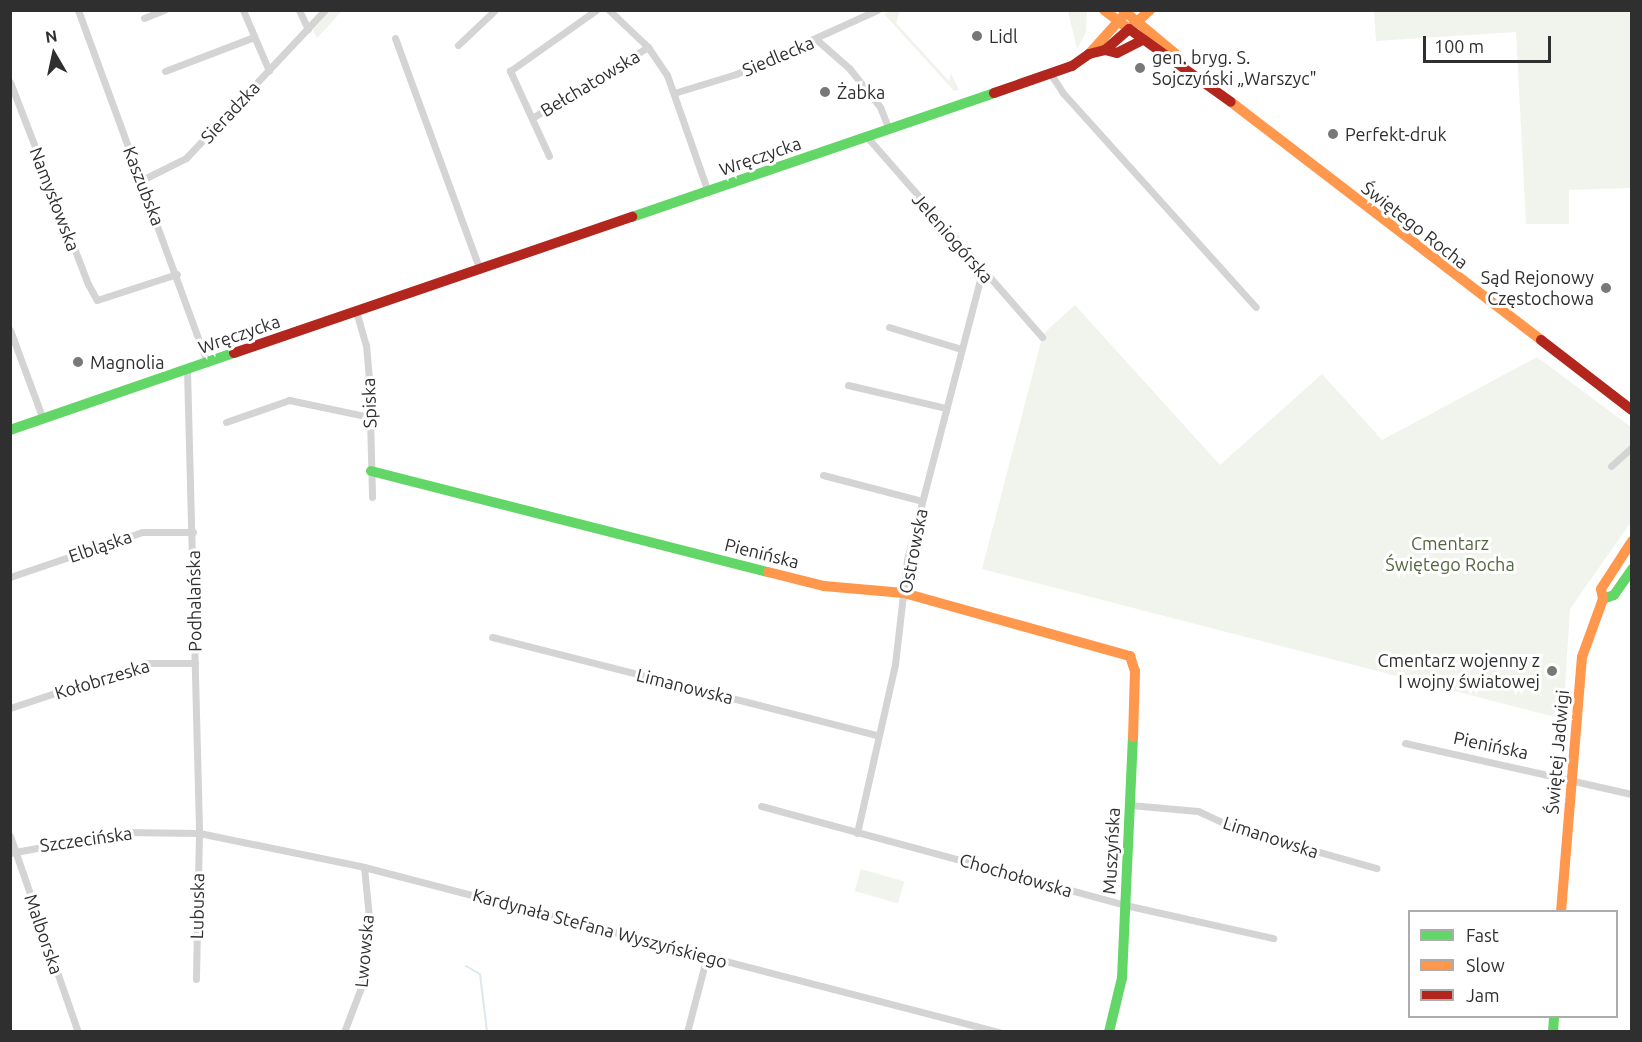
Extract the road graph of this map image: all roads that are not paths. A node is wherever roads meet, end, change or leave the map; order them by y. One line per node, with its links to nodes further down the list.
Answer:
1 (78, 10): 34 (street, Kaszubska)
2 (164, 10): 13 (street)
3 (243, 10): 16 (street)
4 (298, 10): 15 (street)
5 (325, 10): 15 (street, Sieradzka)
6 (495, 10): 20 (street)
7 (596, 10): 30 (street, Bełchatowska)
8 (609, 10): 21 (street, Bełchatowska)
9 (877, 10): 18 (street, Siedlecka)
10 (1104, 10): 12 (street, Świętego Rocha)
11 (1150, 10): 14 (street, Wręczycka)
12 (1124, 14): 14 (street, Świętego Rocha); 23 (street, Wręczycka)
13 (144, 18)
14 (1133, 25): 19 (street, Świętego Rocha); 22 (street, Wręczycka); 24 (street, Świętego Rocha)
15 (308, 29): 26 (street, Sieradzka)
16 (254, 37): 25 (street); 26 (street)
17 (394, 38): 36 (street)
18 (817, 40): 29 (street, Siedlecka); 31 (street)
19 (1143, 40): 22 (street); 24 (street, Świętego Rocha)
20 (458, 45)
21 (648, 47): 29 (street, Bełchatowska); 30 (street, Bełchatowska)
22 (1105, 50): 23 (street, Wręczycka)
23 (1089, 54): 27 (street, Wręczycka)
24 (1180, 63): 49 (street, Świętego Rocha)
25 (165, 71)
26 (269, 71): 34 (street, Sieradzka)
27 (1050, 74): 31 (street, Wręczycka); 39 (street)
28 (10, 82): 38 (street, Namysłowska)
29 (674, 93): 35 (street, Bełchatowska)
30 (532, 118): 33 (street, Bełchatowska)
31 (889, 129): 32 (street, Wręczycka)
32 (867, 137): 35 (street, Wręczycka); 37 (street, Jeleniogórska)
33 (549, 156)
34 (142, 180): 38 (street, Kaszubska)
35 (708, 192): 36 (street, Wręczycka)
36 (480, 270): 40 (street, Wręczycka)
37 (982, 272): 43 (street, Jeleniogórska); 44 (street, Ostrowska)
38 (177, 274): 45 (street, Kaszubska)
39 (1256, 307)
40 (357, 311): 45 (street, Wręczycka); 50 (street, Spiska)
41 (889, 327): 44 (street)
42 (10, 330): 51 (street)
43 (1042, 337)
44 (961, 349): 48 (street, Ostrowska)
45 (207, 363): 46 (street, Wręczycka)
46 (187, 370): 51 (street, Wręczycka); 60 (street, Podhalańska)
47 (848, 385): 48 (street)
48 (946, 408): 59 (street, Ostrowska)
49 (1632, 410)
50 (370, 417): 52 (street); 56 (street, Spiska)
51 (43, 420): 53 (street, Wręczycka)
52 (226, 422)
53 (10, 430)
54 (1632, 447): 55 (street)
55 (1611, 466)
56 (371, 471): 58 (street, Spiska); 64 (street, Pienińska)
57 (823, 475): 59 (street)
58 (372, 497)
59 (922, 501): 64 (street, Ostrowska)
60 (193, 532): 63 (street, Elbląska); 67 (street, Podhalańska)
61 (1632, 540): 65 (street, Świętej Jadwigi)
62 (1632, 569): 65 (street)
63 (10, 577)
64 (904, 592): 68 (street, Pienińska); 70 (street, Ostrowska)
65 (1602, 599): 72 (street, Świętej Jadwigi)
66 (492, 638): 70 (street, Limanowska)
67 (195, 663): 69 (street, Kołobrzeska); 76 (street, Podhalańska)
68 (1135, 671): 74 (street, Muszyńska)
69 (10, 708)
70 (877, 735): 77 (street, Ostrowska)
71 (1405, 743): 72 (street, Pienińska)
72 (1571, 779): 73 (street, Pienińska); 83 (street, Świętej Jadwigi)
73 (1632, 794)
74 (1130, 805): 81 (street, Limanowska); 82 (street, Muszyńska)
75 (760, 806): 77 (street, Chochołowska)
76 (199, 833): 79 (street, Szczecińska); 80 (street, Kardynała Stefana Wyszyńskiego); 86 (street, Lubuska)
77 (857, 833): 82 (street, Chochołowska)
78 (10, 836): 79 (street, Malborska)
79 (13, 852): 88 (street, Malborska)
80 (364, 867): 85 (street, Kardynała Stefana Wyszyńskiego); 89 (street, Lwowska)
81 (1376, 868)
82 (1125, 905): 84 (street, Chochołowska); 92 (street, Muszyńska)
83 (1561, 910)
84 (1273, 938)
85 (707, 956): 87 (street, Kardynała Stefana Wyszyńskiego); 90 (street)
86 (196, 979)
87 (986, 1030): 91 (street, Kardynała Stefana Wyszyńskiego)
88 (78, 1032)
89 (344, 1032)
90 (687, 1032)
91 (999, 1032)
92 (1109, 1032)

